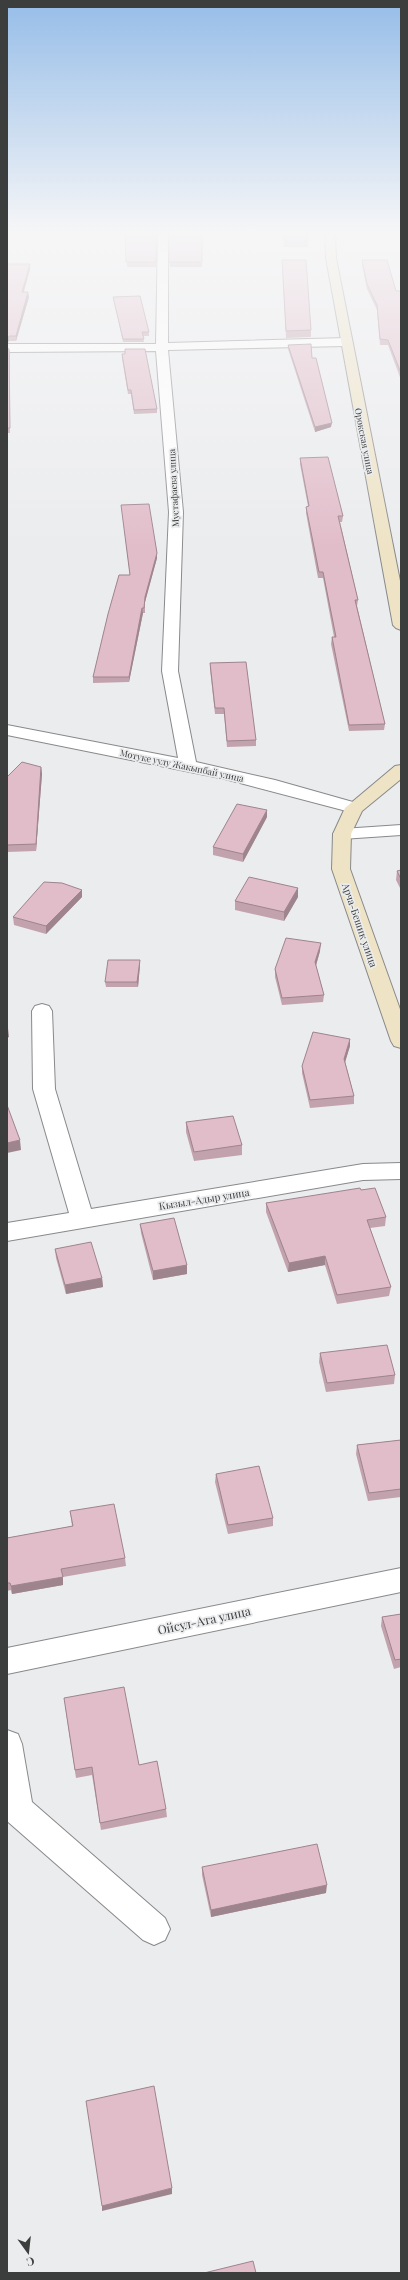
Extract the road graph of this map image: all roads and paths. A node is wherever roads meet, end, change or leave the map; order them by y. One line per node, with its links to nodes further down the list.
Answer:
1 (162, 339): 3 (street, Мустафаева улица)
2 (346, 342): 3 (street); 5 (street, Орокская улица)
3 (162, 347): 4 (street); 7 (street, Мустафаева улица)
4 (7, 348)
5 (401, 625)
6 (7, 730): 7 (street, Мотуке уулу Жакыпбай улица)
7 (188, 766): 9 (street, Мотуке уулу Жакыпбай улица)
8 (401, 770): 9 (street)
9 (354, 808): 11 (street, Арча-Бешик улица)
10 (401, 830): 11 (street)
11 (342, 834): 13 (street, Арча-Бешик улица)
12 (42, 1011): 15 (street)
13 (401, 1040)
14 (401, 1172): 15 (street, Кызыл-Адыр улица)
15 (82, 1219): 16 (street, Кызыл-Адыр улица)
16 (7, 1232)
17 (401, 1580): 18 (street, Ойсул-Ата улица)
18 (7, 1661)
19 (7, 1744): 20 (street)
20 (154, 1929)

